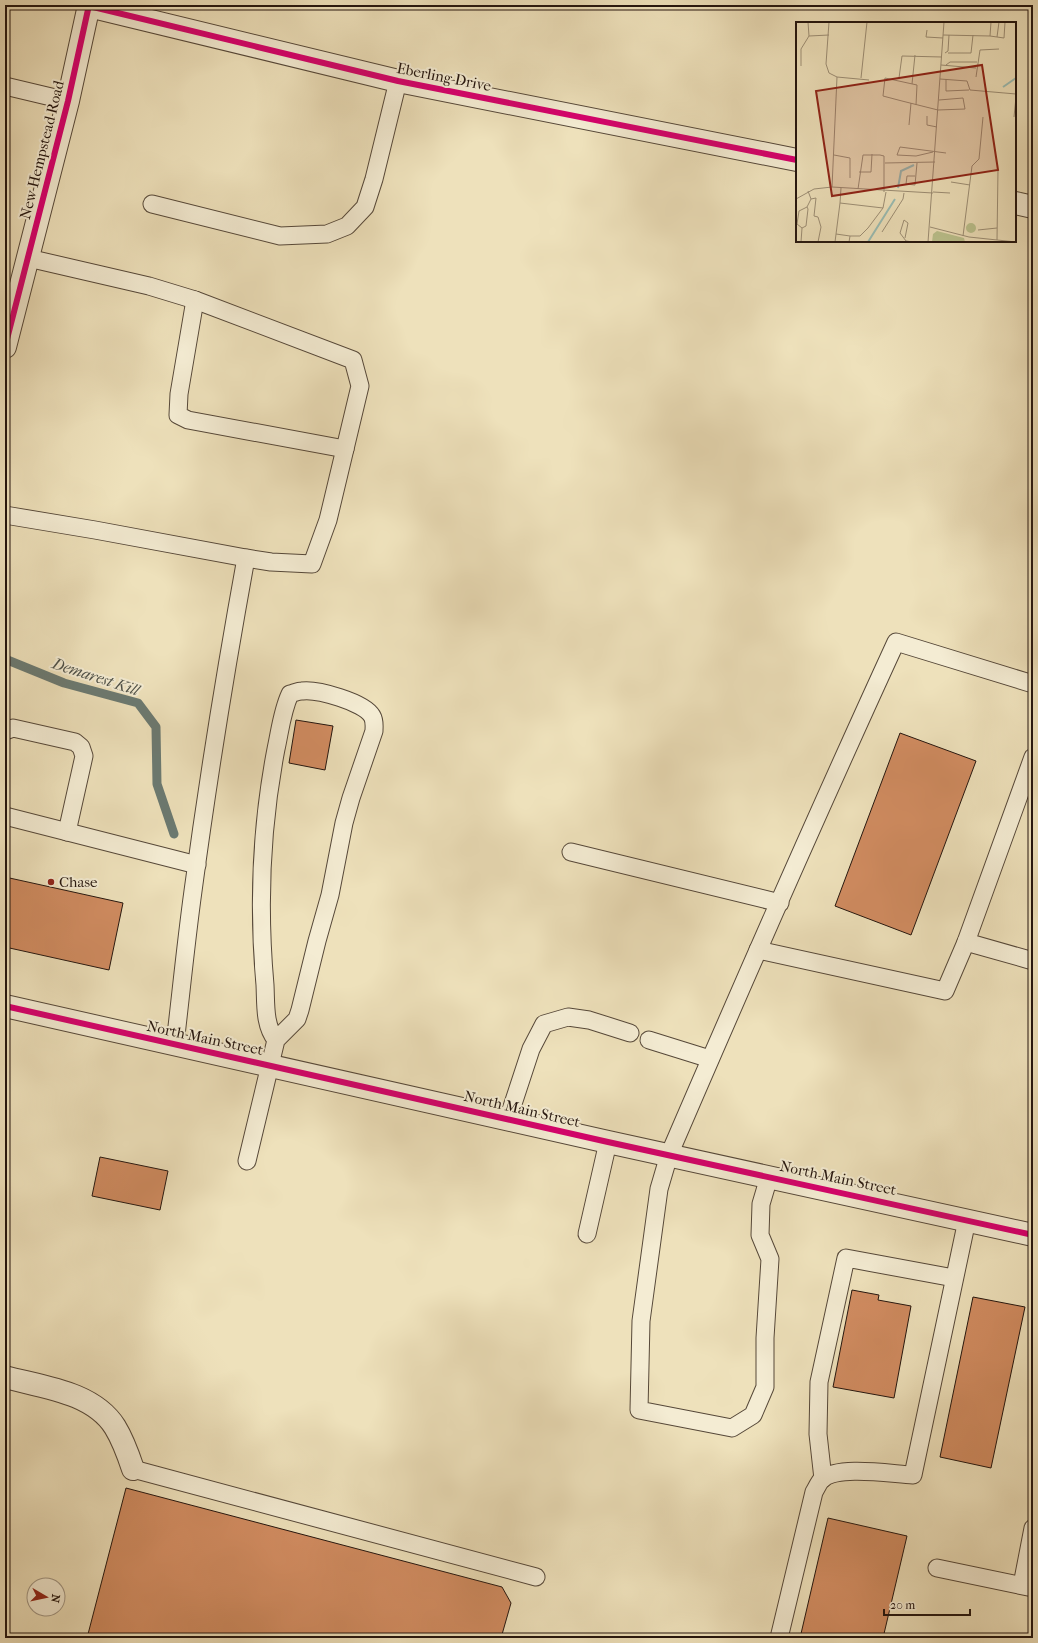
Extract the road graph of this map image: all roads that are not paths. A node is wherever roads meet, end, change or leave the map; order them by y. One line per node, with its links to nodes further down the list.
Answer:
1 (89, 6): 2 (street, Eberling Drive); 4 (street, New Hempstead Road)
2 (398, 81): 5 (street, Eberling Drive); 7 (lane)
3 (5, 86): 4 (lane)
4 (68, 101): 9 (street, New Hempstead Road)
5 (796, 160)
6 (1016, 203): 8 (street)
7 (152, 204)
8 (1033, 207)
9 (28, 258): 10 (lane); 11 (street, New Hempstead Road)
10 (195, 300): 12 (lane); 12 (lane)
11 (5, 347)
12 (345, 449): 14 (lane)
13 (5, 515): 14 (lane)
14 (246, 558): 21 (lane)
15 (1033, 684): 22 (lane)
16 (5, 732): 19 (lane)
17 (1033, 757): 23 (lane)
18 (5, 816): 19 (lane)
19 (66, 832): 21 (lane)
20 (571, 852): 22 (lane)
21 (197, 865): 30 (lane)
22 (780, 903): 24 (lane)
23 (966, 942): 24 (lane); 25 (lane)
24 (758, 950): 31 (lane)
25 (1033, 961)
26 (5, 1006): 30 (street, North Main Street)
27 (630, 1033): 33 (lane)
28 (276, 1040): 28 (lane); 32 (lane)
29 (649, 1040): 31 (lane)
30 (175, 1044): 32 (street, North Main Street)
31 (710, 1059): 35 (lane)
32 (269, 1065): 33 (street, North Main Street); 36 (lane)
33 (508, 1119): 34 (street, North Main Street)
34 (608, 1142): 35 (street, North Main Street); 39 (lane)
35 (668, 1155): 37 (street, North Main Street); 37 (lane)
36 (247, 1161)
37 (769, 1177): 38 (street, North Main Street)
38 (966, 1220): 40 (street, North Main Street); 41 (lane)
39 (588, 1234)
40 (1033, 1235)
41 (954, 1278): 44 (lane); 44 (lane)
42 (5, 1377): 43 (street)
43 (133, 1469): 47 (lane)
44 (822, 1479): 49 (lane)
45 (1033, 1528): 48 (lane)
46 (937, 1568): 48 (lane)
47 (536, 1577)
48 (1028, 1587)
49 (779, 1638)

